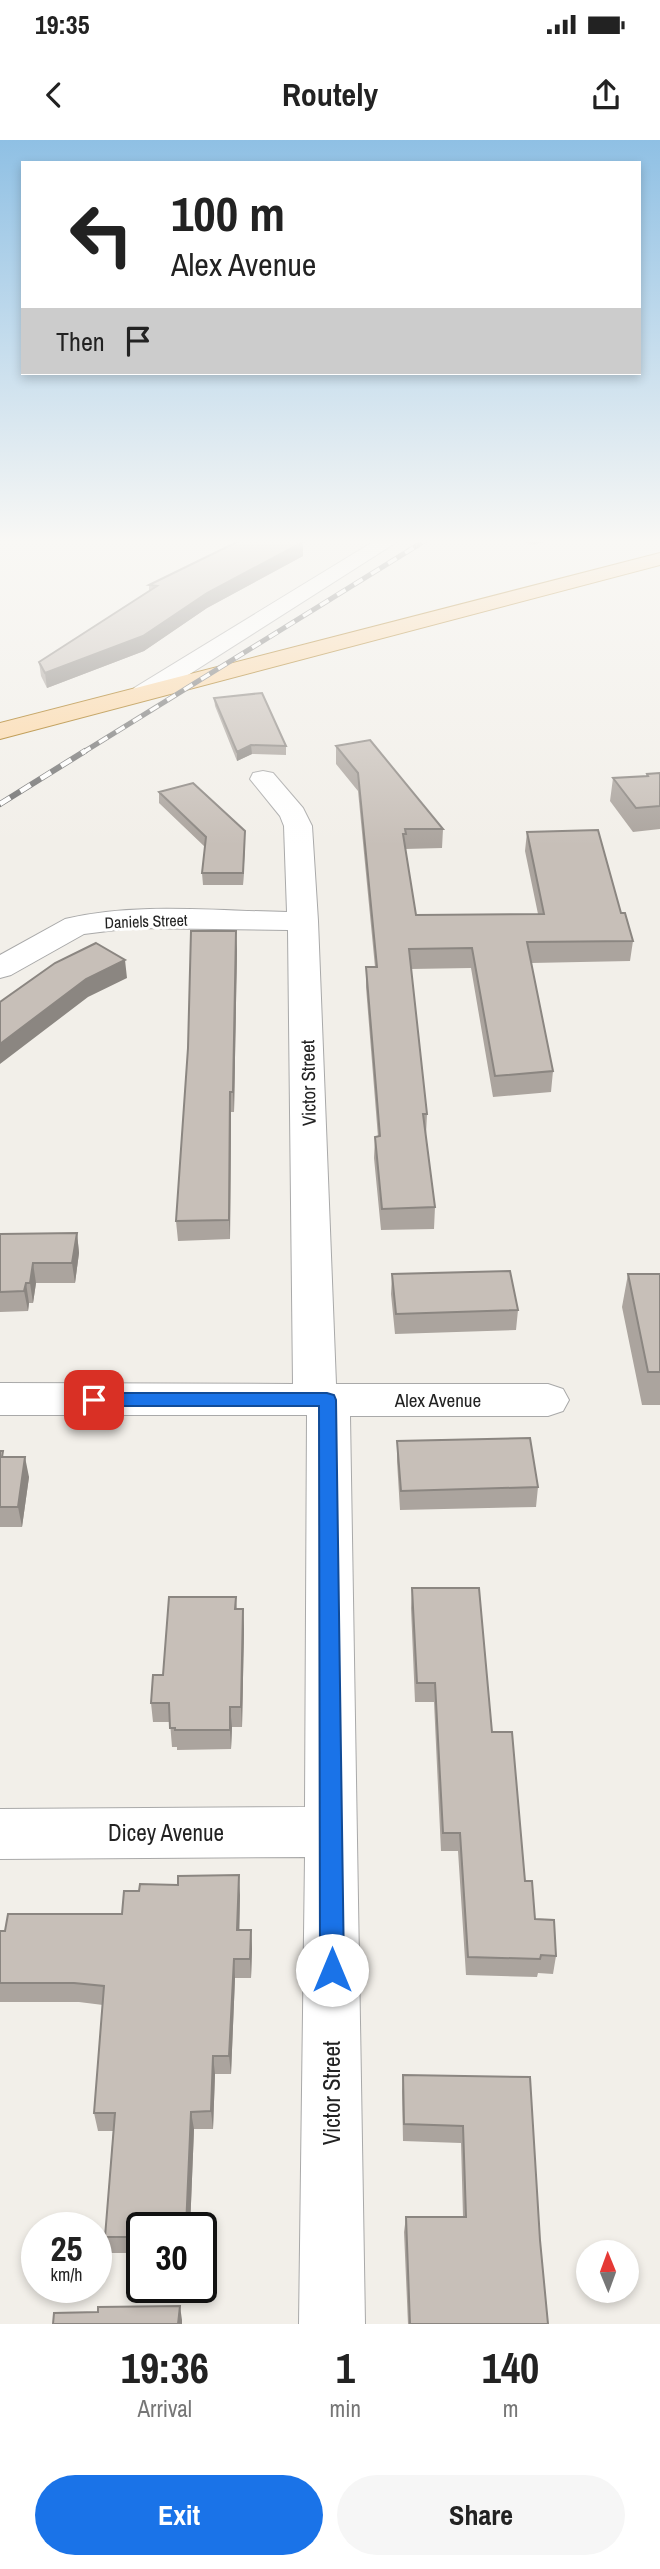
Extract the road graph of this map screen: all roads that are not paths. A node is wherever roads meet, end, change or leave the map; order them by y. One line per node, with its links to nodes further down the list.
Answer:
1 (222, 642): 3 (street)
2 (340, 642): 3 (main road)
3 (143, 693): 4 (main road)
4 (0, 731)
5 (263, 779): 6 (street, Victor Street)
6 (303, 921): 7 (street, Daniels Street); 9 (street, Victor Street)
7 (0, 968)
8 (0, 1399): 9 (street, Alex Avenue)
9 (321, 1400): 10 (street, Alex Avenue); 11 (street, Victor Street)
10 (548, 1400)
11 (332, 1832): 12 (street, Dicey Avenue); 13 (street, Victor Street)
12 (0, 1834)
13 (332, 2324)

